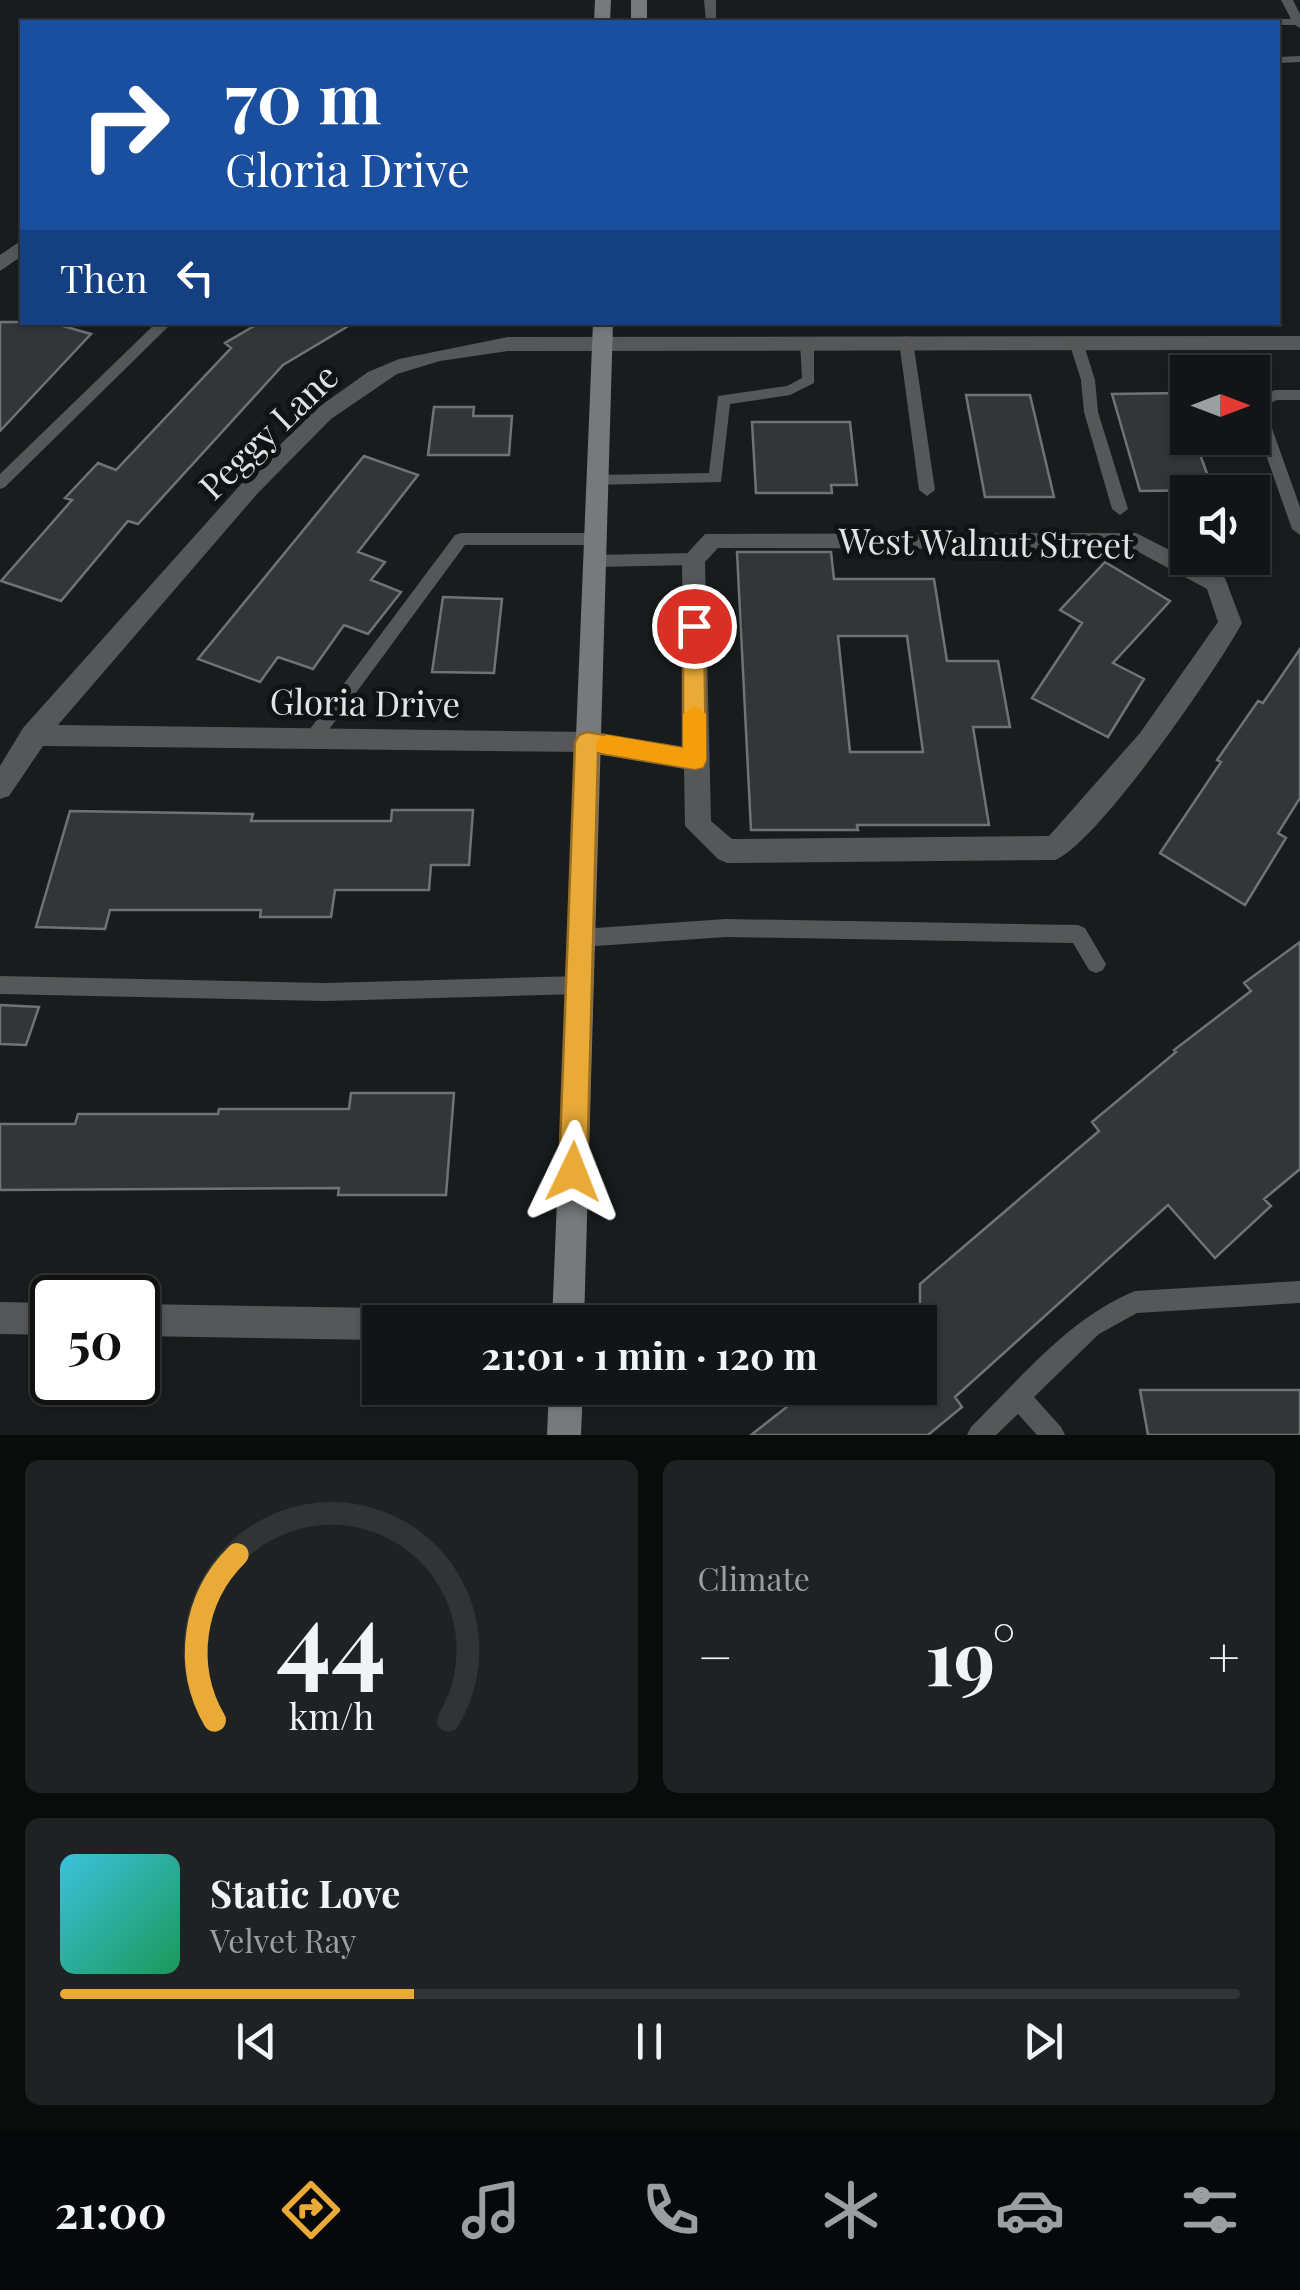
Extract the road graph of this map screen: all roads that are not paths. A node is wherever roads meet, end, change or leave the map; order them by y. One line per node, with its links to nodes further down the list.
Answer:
1 (1287, 0): 6 (lane)
2 (834, 18): 3 (lane); 4 (lane)
3 (1160, 18): 5 (lane)
4 (772, 20)
5 (1216, 20)
6 (1299, 23)
7 (20, 248): 8 (street)
8 (0, 265)
9 (163, 325): 17 (lane)
10 (603, 332): 13 (street, Peggy Lane); 16 (main road); 23 (street, Peggy Lane)
11 (906, 341): 12 (street, Peggy Lane); 13 (street, Peggy Lane); 18 (lane)
12 (1076, 342): 14 (street, Peggy Lane); 19 (lane)
13 (807, 343): 16 (lane)
14 (1300, 343)
15 (1300, 395): 20 (lane)
16 (596, 481): 21 (main road)
17 (0, 483)
18 (927, 490)
19 (1120, 509)
20 (1300, 529)
21 (594, 550): 22 (lane); 24 (lane); 25 (main road)
22 (693, 558): 26 (street, West Walnut Street); 26 (street, West Walnut Street)
23 (32, 735): 24 (street, Gloria Drive); 27 (street, Peggy Lane)
24 (313, 738): 25 (street, Gloria Drive)
25 (587, 742): 26 (street, Gloria Drive); 28 (main road)
26 (695, 760)
27 (0, 788)
28 (580, 938): 29 (lane); 31 (main road)
29 (1096, 964)
30 (0, 985): 31 (lane)
31 (579, 985): 33 (main road)
32 (1300, 1292): 38 (lane)
33 (569, 1305)
34 (0, 1318): 35 (street)
35 (30, 1319)
36 (160, 1320): 37 (street)
37 (362, 1324)
38 (1018, 1397): 41 (lane); 42 (lane)
39 (565, 1405): 40 (main road)
40 (564, 1435)
41 (979, 1435)
42 (1053, 1435)

